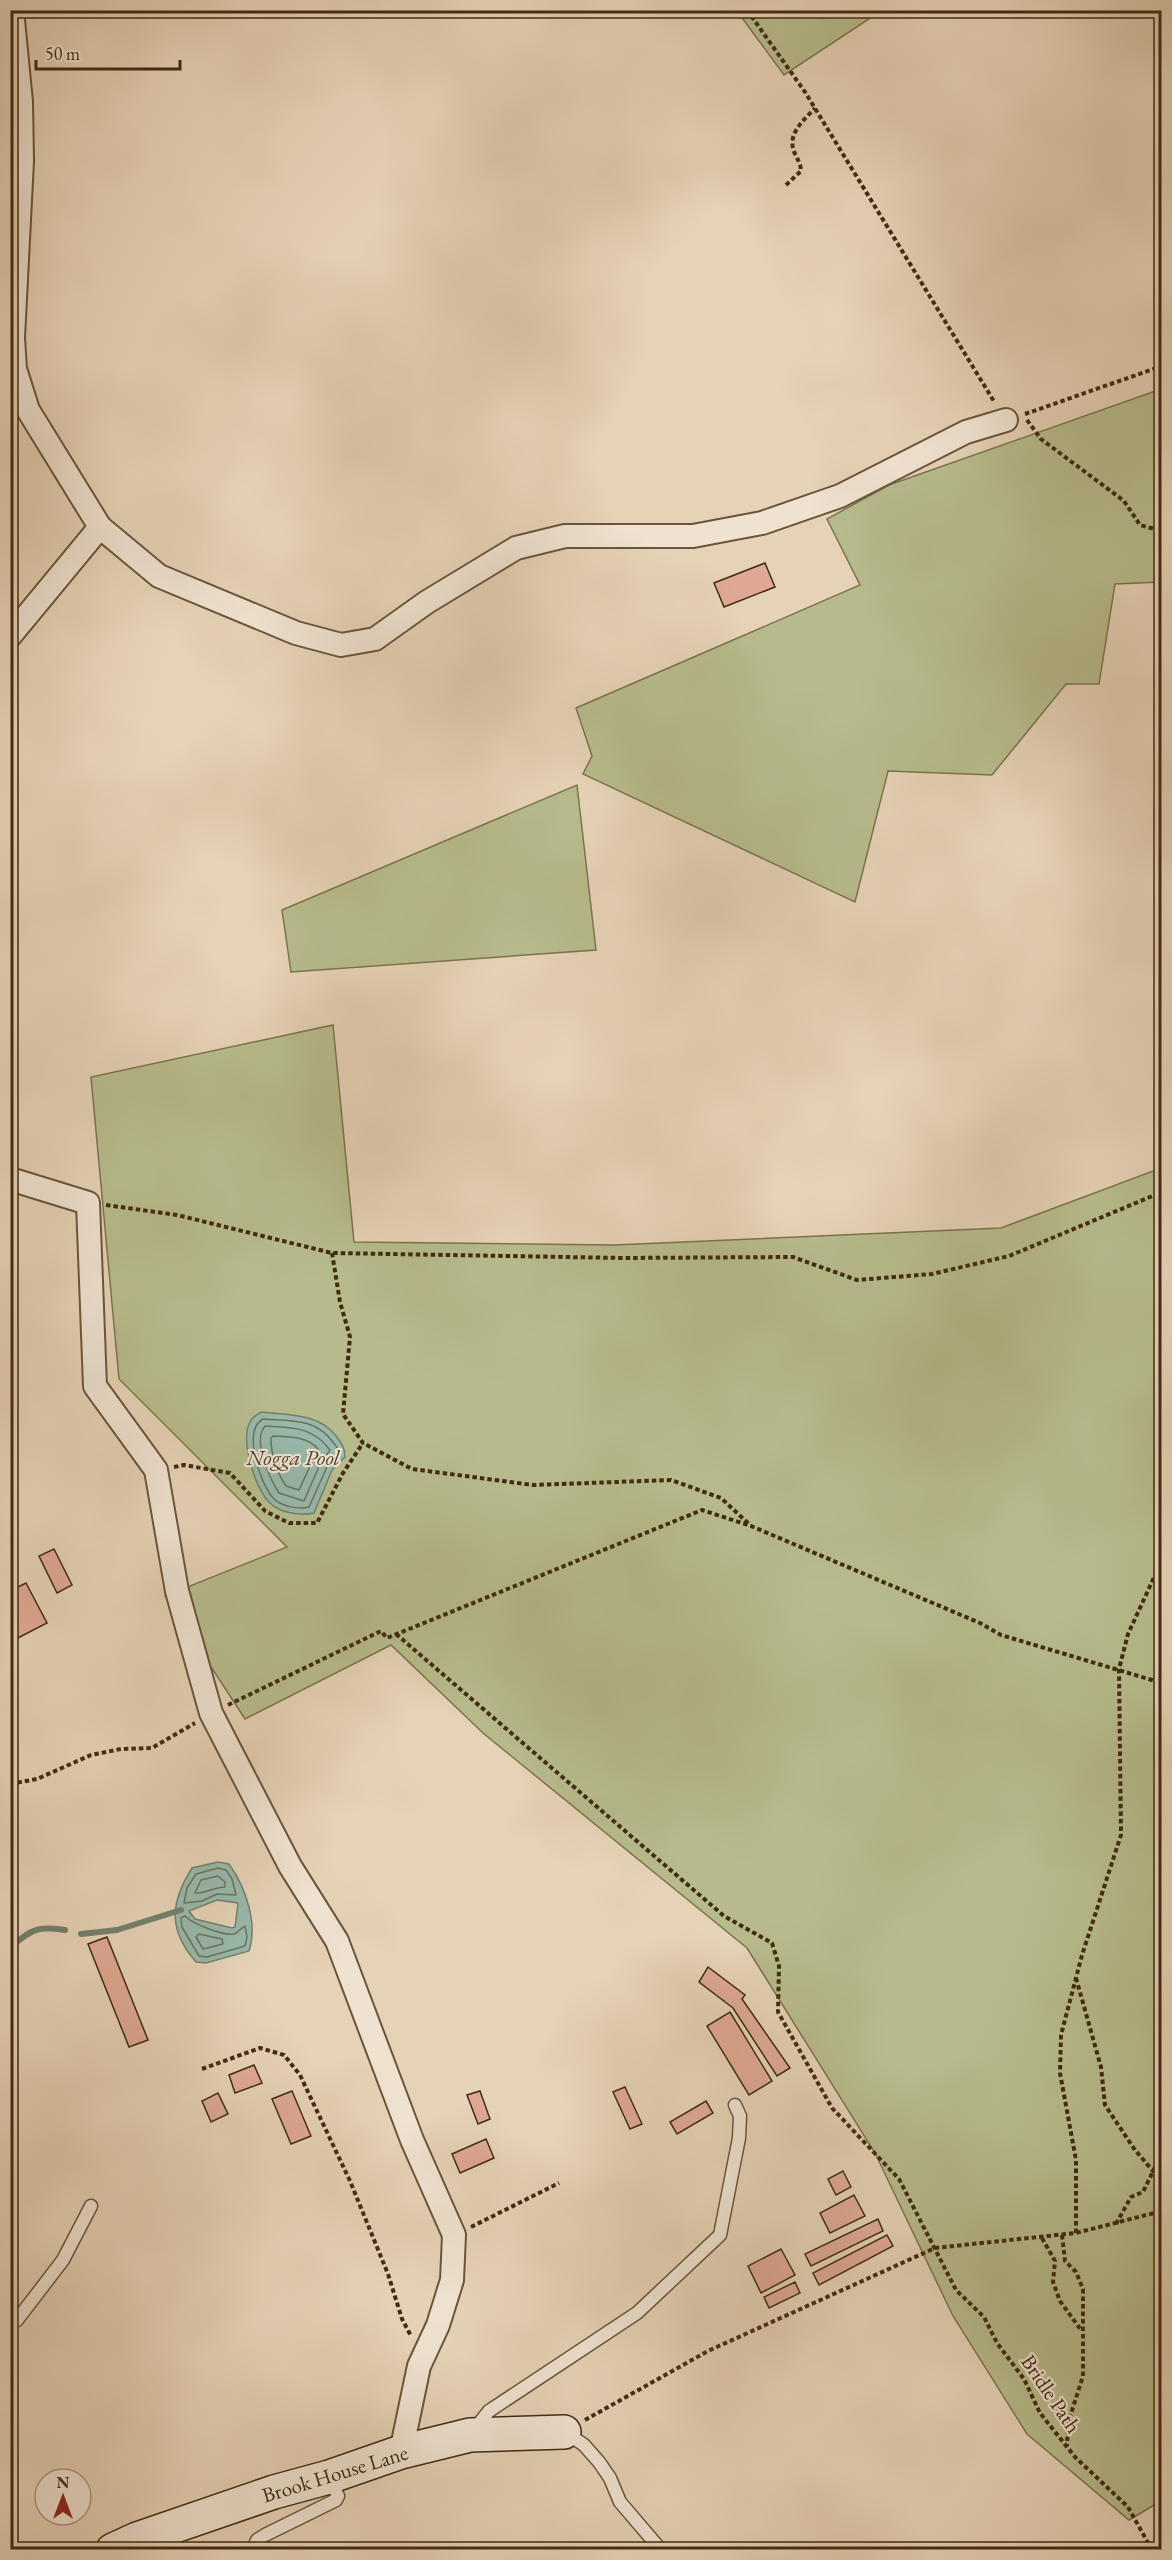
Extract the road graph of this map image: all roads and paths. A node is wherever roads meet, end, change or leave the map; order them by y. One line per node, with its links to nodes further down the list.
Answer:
1 (12, 10): 3 (street)
2 (747, 10): 4 (path)
3 (13, 42): 5 (street)
4 (815, 108): 6 (path); 8 (path)
5 (16, 158): 9 (street)
6 (786, 185)
7 (1161, 366): 8 (path)
8 (1014, 417): 9 (street); 10 (path)
9 (100, 527): 11 (street)
10 (1161, 531)
11 (10, 636)
12 (10, 1179): 14 (street)
13 (1161, 1192): 15 (path)
14 (88, 1203): 15 (path); 17 (street)
15 (332, 1252): 16 (path)
16 (363, 1443): 17 (path); 18 (path)
17 (156, 1470): 23 (street)
18 (751, 1526): 20 (path); 21 (path)
19 (1161, 1560): 21 (path)
20 (396, 1634): 23 (path); 39 (path, Bridle Path)
21 (1119, 1670): 22 (path); 25 (path)
22 (1161, 1683)
23 (211, 1713): 24 (path); 36 (street)
24 (10, 1784)
25 (1076, 1977): 29 (path); 35 (path)
26 (202, 2069): 44 (path)
27 (735, 2105): 46 (lane)
28 (1161, 2153): 29 (path)
29 (1153, 2171): 30 (path); 34 (path)
30 (1161, 2175)
31 (559, 2183): 36 (path)
32 (91, 2206): 42 (lane)
33 (1161, 2211): 34 (path)
34 (1116, 2224): 35 (path)
35 (1076, 2233): 37 (path)
36 (454, 2235): 44 (street)
37 (1062, 2235): 38 (path); 41 (path)
38 (1042, 2238): 39 (path); 40 (path)
39 (935, 2248): 45 (path); 47 (path, Bridle Path)
40 (1055, 2261): 41 (path); 43 (path)
41 (1065, 2261): 43 (path)
42 (10, 2325)
43 (1082, 2332): 47 (path)
44 (419, 2366): 48 (street)
45 (564, 2432): 46 (street, Brook House Lane); 52 (lane)
46 (470, 2435): 48 (street, Brook House Lane)
47 (1067, 2446): 53 (path, Bridle Path)
48 (401, 2452): 49 (street, Brook House Lane)
49 (329, 2477): 50 (street, Brook House Lane); 51 (lane)
50 (113, 2550)
51 (253, 2550)
52 (661, 2550)
53 (1152, 2550)

